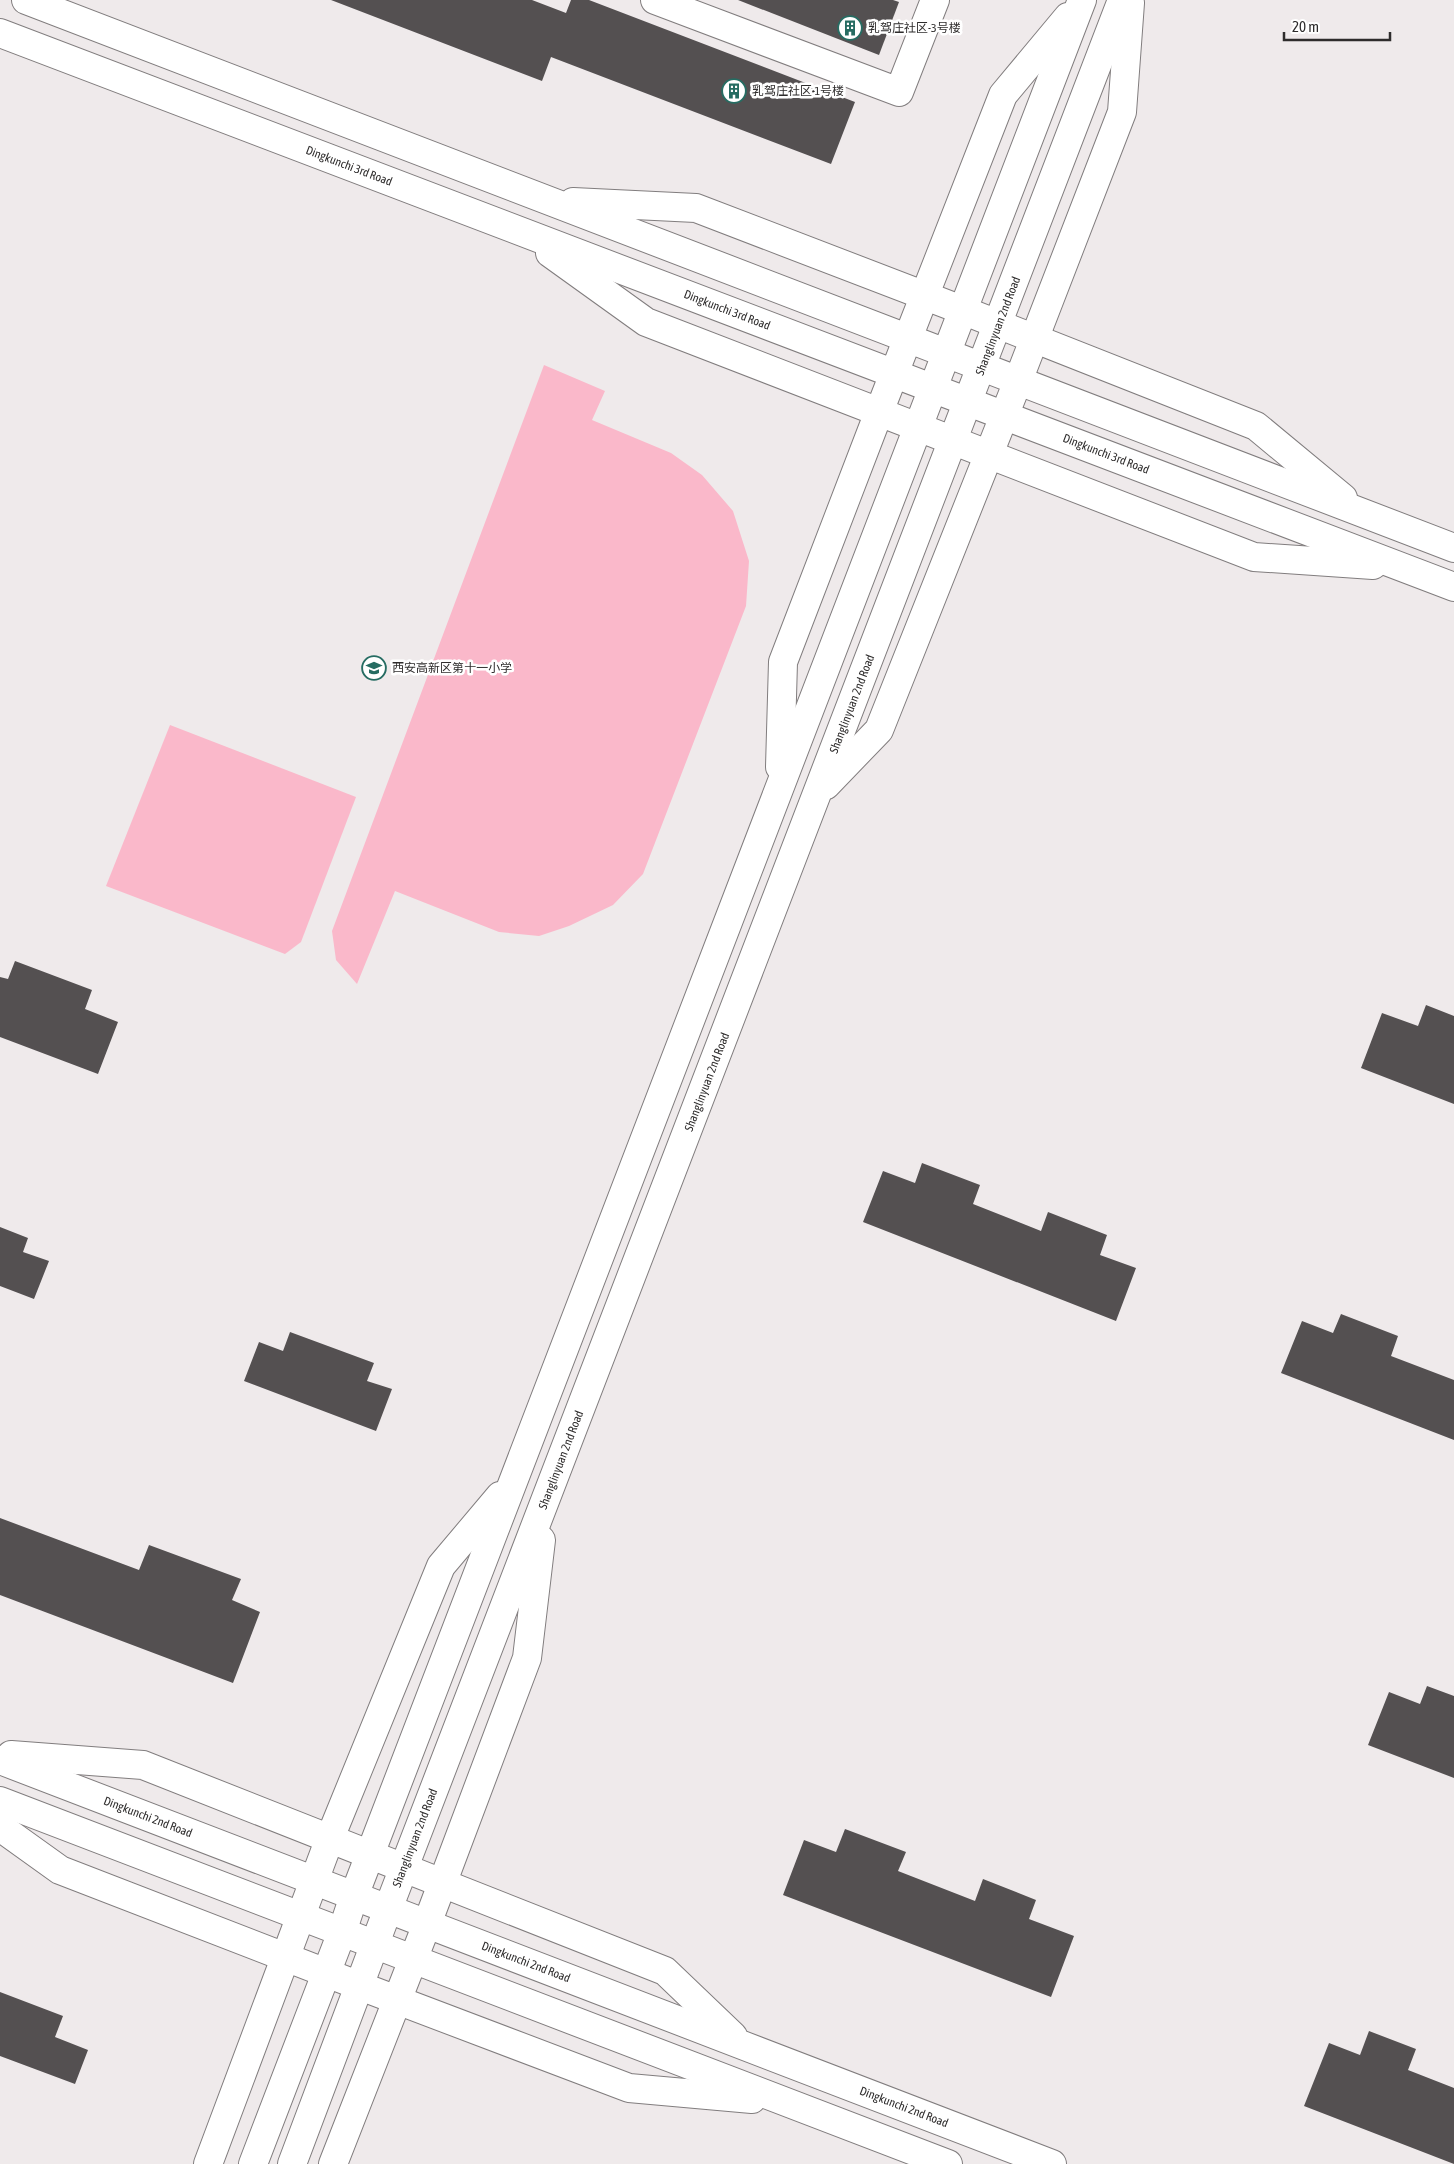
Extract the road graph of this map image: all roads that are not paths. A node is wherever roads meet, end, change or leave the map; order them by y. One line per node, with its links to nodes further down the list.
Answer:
1 (26, 0): 8 (street)
2 (655, 0): 3 (street)
3 (935, 0)
4 (1082, 0): 10 (street); 11 (street)
5 (1122, 0): 12 (street, Shanglinyuan 2nd Road)
6 (1130, 0): 14 (street)
7 (0, 33): 9 (street, Dingkunchi 3rd Road)
8 (548, 201): 10 (street); 13 (street)
9 (520, 231): 17 (street, Dingkunchi 3rd Road); 21 (street)
10 (925, 295): 11 (street); 13 (street)
11 (962, 310): 12 (street); 15 (street)
12 (998, 324): 14 (street); 16 (street, Shanglinyuan 2nd Road)
13 (908, 339): 15 (street); 17 (street)
14 (1035, 339): 18 (street); 26 (street)
15 (946, 353): 16 (street); 19 (street)
16 (982, 367): 18 (street); 20 (street, Shanglinyuan 2nd Road)
17 (895, 374): 19 (street, Dingkunchi 3rd Road); 21 (street)
18 (1018, 381): 22 (street); 26 (street)
19 (932, 388): 20 (street, Dingkunchi 3rd Road); 23 (street)
20 (969, 401): 22 (street, Dingkunchi 3rd Road); 24 (street, Shanglinyuan 2nd Road)
21 (879, 412): 23 (street); 30 (street)
22 (1005, 415): 25 (street); 28 (street, Dingkunchi 3rd Road)
23 (917, 427): 24 (street); 30 (street)
24 (954, 441): 25 (street); 31 (street, Shanglinyuan 2nd Road)
25 (989, 455): 28 (street); 31 (street)
26 (1360, 512): 27 (street)
27 (1454, 548)
28 (1400, 566): 29 (street, Dingkunchi 3rd Road)
29 (1454, 587)
30 (779, 788): 32 (street)
31 (818, 793): 33 (street, Shanglinyuan 2nd Road)
32 (514, 1479): 38 (street); 39 (street)
33 (545, 1501): 40 (street, Shanglinyuan 2nd Road); 42 (street)
34 (0, 1755): 38 (street)
35 (0, 1760): 41 (street, Dingkunchi 2nd Road)
36 (0, 1801): 45 (street)
37 (0, 1827): 49 (street)
38 (330, 1838): 39 (street); 41 (street)
39 (370, 1854): 40 (street); 43 (street)
40 (404, 1867): 42 (street); 44 (street, Shanglinyuan 2nd Road)
41 (315, 1881): 43 (street, Dingkunchi 2nd Road); 45 (street)
42 (442, 1882): 46 (street); 54 (street)
43 (354, 1896): 44 (street, Dingkunchi 2nd Road); 47 (street)
44 (388, 1909): 46 (street, Dingkunchi 2nd Road); 48 (street, Shanglinyuan 2nd Road)
45 (301, 1917): 47 (street); 49 (street)
46 (427, 1924): 50 (street); 54 (street, Dingkunchi 2nd Road)
47 (342, 1932): 48 (street); 51 (street)
48 (375, 1945): 50 (street); 52 (street, Shanglinyuan 2nd Road)
49 (285, 1956): 51 (street); 56 (street)
50 (413, 1960): 53 (street); 55 (street)
51 (326, 1973): 52 (street); 57 (street)
52 (360, 1986): 53 (street); 58 (street, Shanglinyuan 2nd Road)
53 (398, 2000): 55 (street); 59 (street)
54 (743, 2045): 61 (street, Dingkunchi 2nd Road)
55 (786, 2102): 60 (street)
56 (208, 2164)
57 (253, 2164)
58 (292, 2164)
59 (333, 2164)
60 (948, 2164)
61 (1052, 2164)

